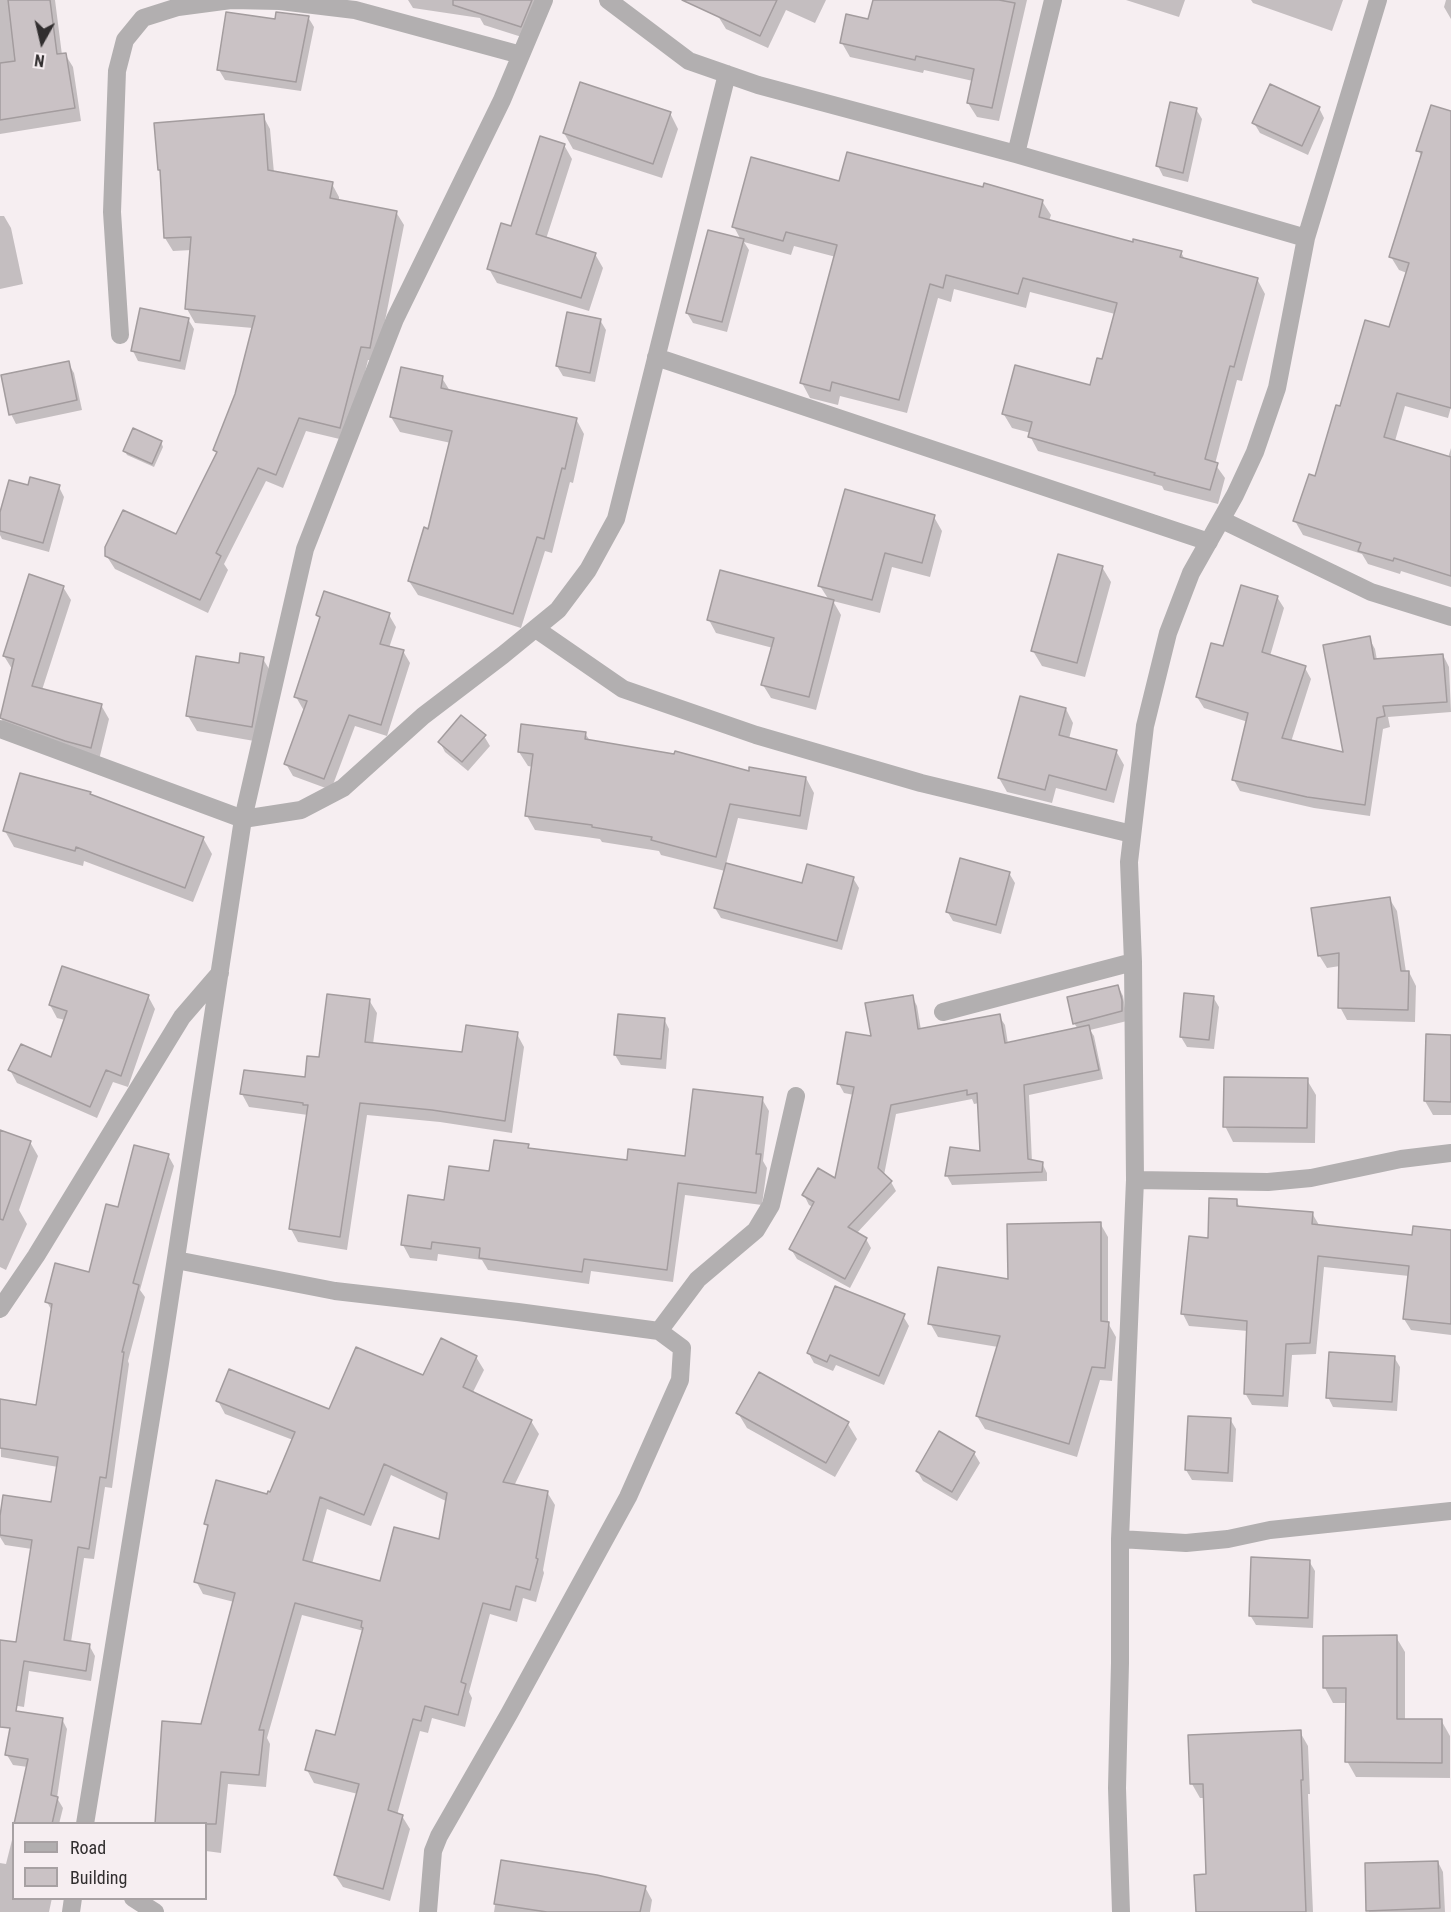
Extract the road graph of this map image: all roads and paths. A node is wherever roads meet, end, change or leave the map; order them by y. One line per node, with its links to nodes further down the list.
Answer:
1 (544, 0): 5 (street)
2 (608, 0): 6 (street)
3 (1053, 0): 7 (street)
4 (1378, 0): 8 (street)
5 (521, 55): 9 (street); 16 (street)
6 (727, 74): 7 (street); 10 (street)
7 (1016, 154): 8 (street)
8 (1306, 238): 11 (street)
9 (120, 335)
10 (656, 357): 12 (street); 14 (street)
11 (1221, 520): 12 (street); 13 (street)
12 (1209, 542): 17 (street)
13 (1451, 617)
14 (536, 629): 16 (street); 17 (street)
15 (0, 729): 16 (street)
16 (243, 819): 19 (street)
17 (1132, 834): 18 (street)
18 (1133, 962): 20 (street); 23 (street)
19 (220, 973): 24 (street); 25 (street)
20 (943, 1012)
21 (796, 1096): 26 (street)
22 (1451, 1153): 23 (street)
23 (1135, 1180): 28 (street)
24 (176, 1260): 26 (street); 29 (street)
25 (0, 1309)
26 (659, 1331): 32 (street)
27 (1451, 1511): 28 (street)
28 (1120, 1539): 33 (street)
29 (85, 1822)
30 (135, 1900): 31 (street)
31 (155, 1912)
32 (428, 1912)
33 (1121, 1912)

